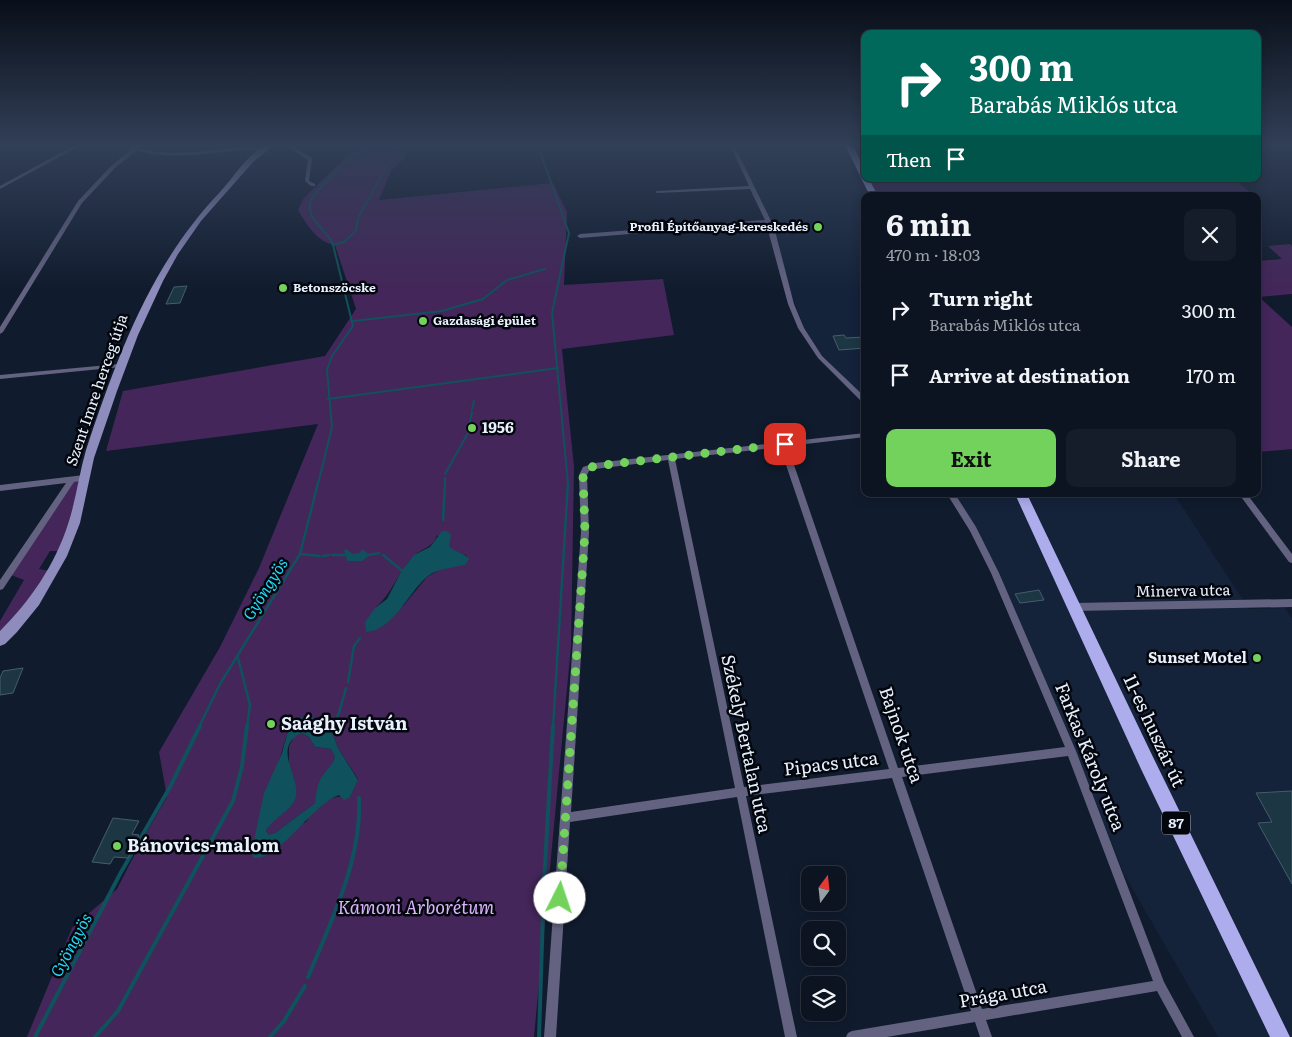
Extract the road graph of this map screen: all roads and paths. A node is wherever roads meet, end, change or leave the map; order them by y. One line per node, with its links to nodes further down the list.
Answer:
1 (88, 193): 6 (street)
2 (223, 193): 7 (main road, Szent Imre herceg útja)
3 (757, 193): 4 (street)
4 (768, 220): 5 (street); 9 (street)
5 (580, 236)
6 (0, 332)
7 (120, 366): 8 (street); 13 (main road, Szent Imre herceg útja)
8 (0, 377)
9 (861, 397)
10 (861, 435): 11 (street)
11 (785, 444): 12 (street); 25 (street, Bajnok utca)
12 (671, 457): 26 (street, Székely Bertalan utca); 27 (street)
13 (84, 478): 14 (street); 23 (main road, Szent Imre herceg útja)
14 (70, 479): 15 (street); 20 (street, Szent Imre herceg útja)
15 (0, 488)
16 (952, 497): 24 (street, Farkas Károly utca)
17 (1023, 497): 22 (main road, 11-es huszár út / 87)
18 (1246, 497): 19 (street)
19 (1292, 560)
20 (0, 587)
21 (1292, 603): 22 (street, Minerva utca)
22 (1074, 607): 35 (main road, 11-es huszár út / 87)
23 (0, 640)
24 (1071, 751): 25 (street, Pipacs utca); 28 (street, Farkas Károly utca)
25 (896, 773): 26 (street, Pipacs utca); 29 (street, Bajnok utca)
26 (740, 792): 27 (street, Pipacs utca); 31 (street, Székely Bertalan utca)
27 (565, 818): 30 (street)
28 (1160, 985): 29 (street, Prága utca); 34 (street, Farkas Károly utca)
29 (978, 1016): 32 (street, Prága utca); 33 (street, Bajnok utca)
30 (550, 1037)
31 (791, 1037)
32 (852, 1037)
33 (986, 1037)
34 (1188, 1037)
35 (1280, 1037)

